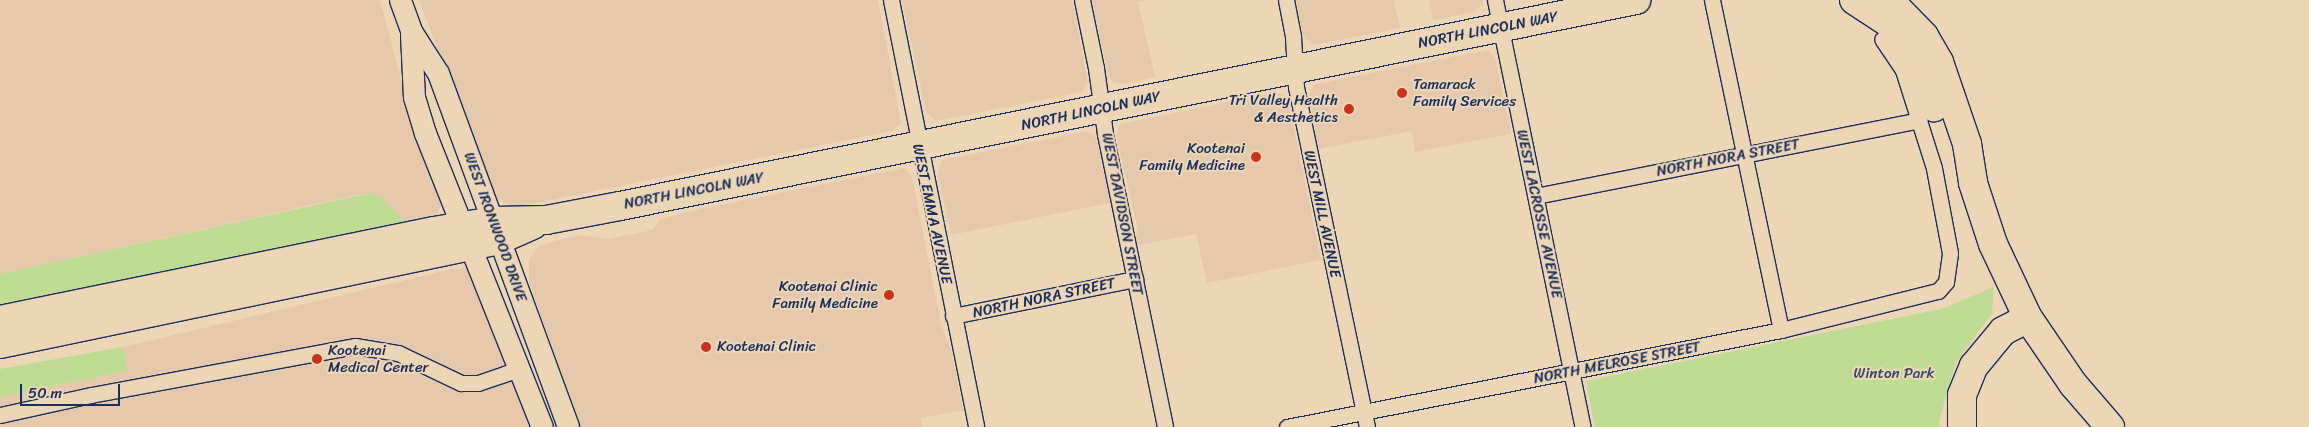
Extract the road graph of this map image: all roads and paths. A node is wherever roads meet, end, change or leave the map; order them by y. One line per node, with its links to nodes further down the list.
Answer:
1 (400, 0): 11 (street, WEST IRONWOOD DRIVE)
2 (891, 0): 16 (street, WEST EMMA AVENUE)
3 (1082, 0): 14 (street, WEST DAVIDSON STREET)
4 (1286, 0): 13 (street, WEST MILL AVENUE)
5 (1495, 0): 10 (street, WEST LACROSSE AVENUE)
6 (1636, 0): 10 (highway, NORTH LINCOLN WAY)
7 (1712, 0): 17 (street)
8 (1854, 0): 18 (highway)
9 (1894, 2): 18 (highway)
10 (1501, 27): 13 (highway, NORTH LINCOLN WAY); 19 (street, WEST LACROSSE AVENUE)
11 (411, 31): 20 (street, WEST IRONWOOD DRIVE); 21 (street, WEST IRONWOOD DRIVE)
12 (1882, 39): 15 (street)
13 (1295, 68): 14 (highway, NORTH LINCOLN WAY); 30 (street, WEST MILL AVENUE)
14 (1102, 108): 16 (highway, NORTH LINCOLN WAY); 22 (street, WEST DAVIDSON STREET)
15 (1920, 120): 17 (street, NORTH NORA STREET); 26 (street, NORTH MELROSE STREET)
16 (918, 146): 20 (highway, NORTH LINCOLN WAY); 23 (street, WEST EMMA AVENUE)
17 (1746, 154): 19 (street, NORTH NORA STREET); 26 (street)
18 (1973, 183): 24 (highway)
19 (1536, 196): 29 (street, WEST LACROSSE AVENUE)
20 (496, 230): 21 (highway, NORTH LINCOLN WAY); 33 (street, WEST IRONWOOD DRIVE)
21 (466, 236): 25 (highway); 27 (highway); 28 (street, WEST IRONWOOD DRIVE)
22 (1135, 279): 23 (street, NORTH NORA STREET); 35 (street, WEST DAVIDSON STREET)
23 (953, 316): 34 (street, WEST EMMA AVENUE)
24 (2028, 318): 39 (highway); 40 (highway)
25 (0, 320)
26 (1781, 330): 29 (street, NORTH MELROSE STREET)
27 (0, 344)
28 (519, 369): 31 (street); 32 (street, WEST IRONWOOD DRIVE)
29 (1572, 372): 30 (street, NORTH MELROSE STREET); 38 (street, WEST LACROSSE AVENUE)
30 (1364, 412): 36 (street, NORTH MELROSE STREET); 37 (street, WEST MILL AVENUE)
31 (0, 415)
32 (542, 427)
33 (568, 427)
34 (976, 427)
35 (1165, 427)
36 (1287, 427)
37 (1367, 427)
38 (1583, 427)
39 (1962, 427)
40 (2110, 427)

